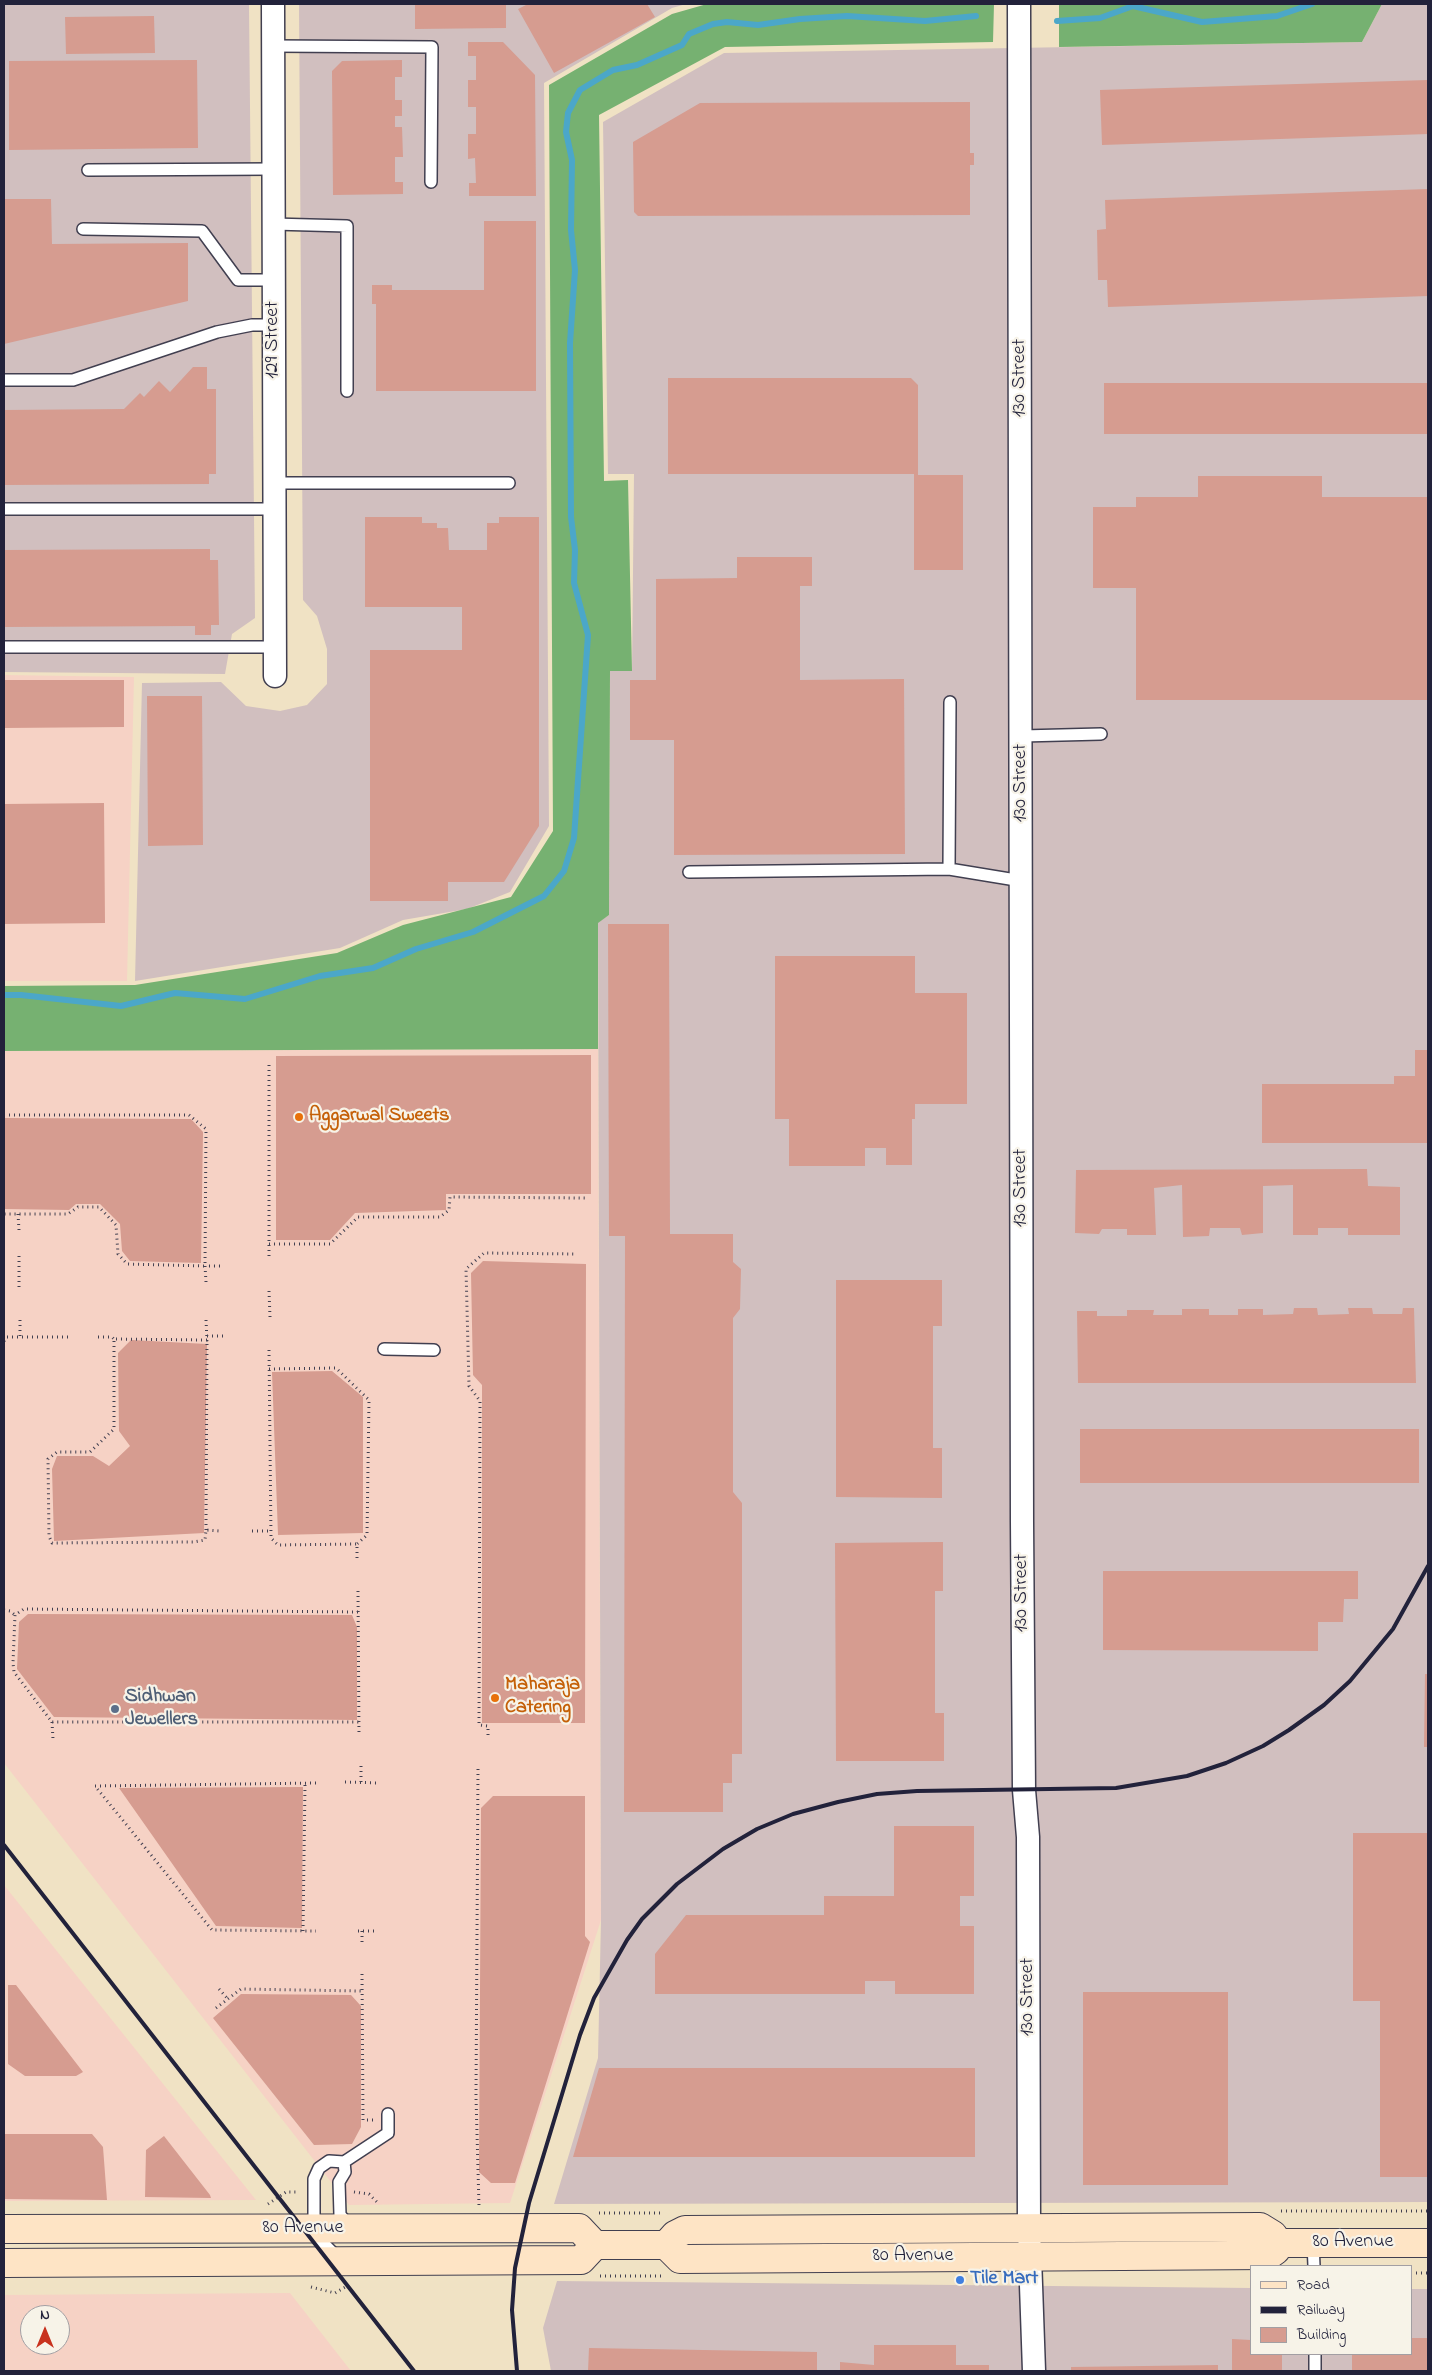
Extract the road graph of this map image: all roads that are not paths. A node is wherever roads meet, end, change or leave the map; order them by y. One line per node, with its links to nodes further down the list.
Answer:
1 (273, 4): 3 (street, 129 Street)
2 (1019, 4): 22 (street, 130 Street)
3 (273, 46): 4 (street, 129 Street); 6 (lane)
4 (273, 169): 5 (lane); 7 (street, 129 Street)
5 (88, 170)
6 (432, 182)
7 (273, 224): 9 (street, 129 Street); 12 (lane)
8 (83, 229): 9 (lane)
9 (274, 280): 10 (street, 129 Street)
10 (274, 326): 11 (lane); 13 (street, 129 Street)
11 (4, 380)
12 (347, 391)
13 (274, 482): 14 (lane); 16 (street, 129 Street)
14 (509, 482)
15 (4, 509): 16 (lane)
16 (274, 510): 18 (street, 129 Street)
17 (4, 647): 18 (lane)
18 (274, 647): 19 (street, 129 Street)
19 (275, 676)
20 (950, 702): 23 (lane)
21 (1101, 734): 22 (lane)
22 (1022, 736): 25 (street, 130 Street)
23 (949, 869): 24 (lane); 25 (lane)
24 (688, 872)
25 (1022, 881): 30 (street, 130 Street)
26 (384, 1349): 27 (lane)
27 (434, 1350)
28 (388, 2114): 29 (lane)
29 (344, 2162): 31 (lane); 34 (lane)
30 (1029, 2228): 35 (main road, 80 Avenue); 38 (main road, 80 Avenue); 40 (street, 130 Street)
31 (354, 2229): 34 (main road, 80 Avenue); 37 (main road, 80 Avenue)
32 (4, 2230): 33 (main road, 80 Avenue)
33 (139, 2230): 34 (main road, 80 Avenue); 42 (main road)
34 (314, 2230): 41 (lane)
35 (1278, 2243): 39 (main road, 80 Avenue); 40 (main road, 80 Avenue)
36 (1428, 2243): 39 (main road, 80 Avenue)
37 (595, 2245): 38 (main road); 41 (main road, 80 Avenue)
38 (666, 2245): 40 (main road, 80 Avenue)
39 (1313, 2255)
40 (1031, 2256): 45 (street, 130 Street)
41 (342, 2261): 42 (main road, 80 Avenue)
42 (65, 2262): 43 (main road, 80 Avenue)
43 (4, 2263)
44 (1315, 2355): 46 (lane)
45 (1034, 2371)
46 (1315, 2371)

